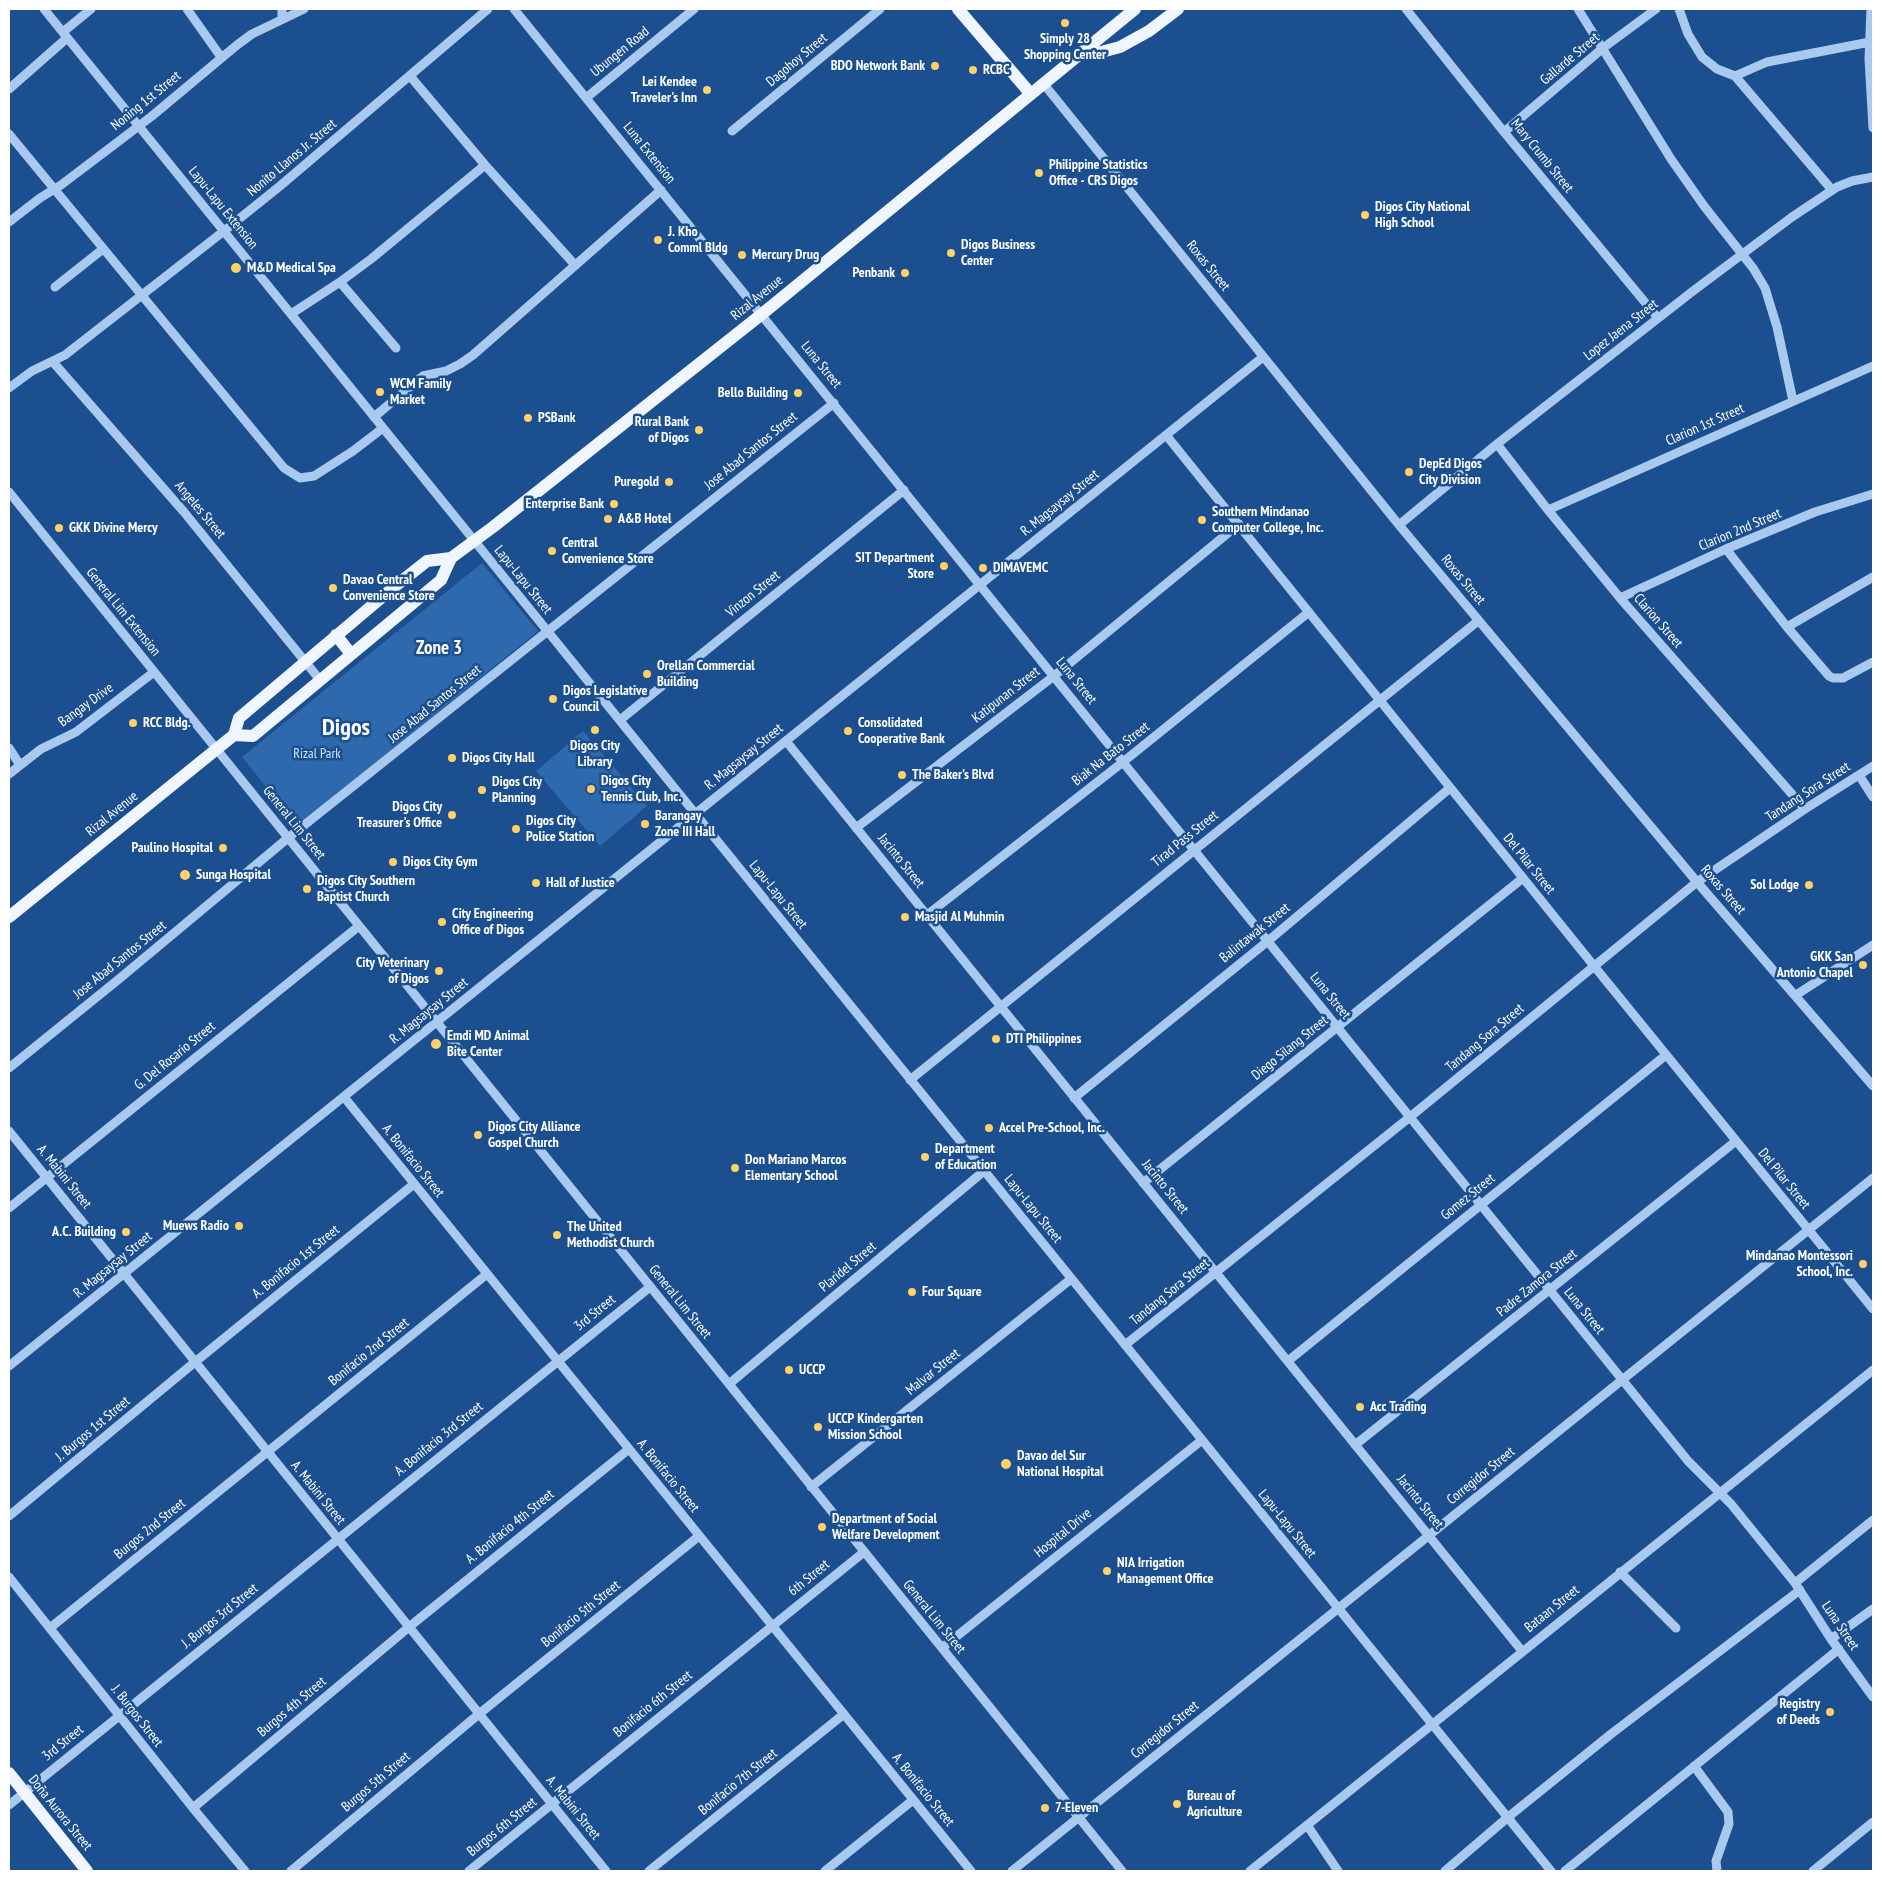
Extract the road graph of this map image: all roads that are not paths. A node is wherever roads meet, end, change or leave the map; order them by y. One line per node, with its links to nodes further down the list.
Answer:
1 (44, 9): 19 (street, Lapu-Lapu Extension)
2 (92, 9): 19 (street)
3 (187, 9): 23 (street)
4 (282, 9): 18 (street)
5 (304, 9): 18 (street, Noning 1st Street)
6 (488, 9): 24 (street, Nonito Llanos Jr. Street)
7 (514, 9): 29 (street, Luna Extension)
8 (694, 9): 29 (street, Ubungen Road)
9 (880, 9): 32 (street, Dagohoy Street)
10 (958, 9): 28 (main road)
11 (1135, 9): 22 (main road, Rizal Avenue)
12 (1178, 9): 22 (main road)
13 (1406, 9): 33 (street, Mary Crumb Street)
14 (1578, 9): 21 (street)
15 (1656, 9): 21 (street, Gallarde Street)
16 (1679, 9): 25 (street)
17 (1871, 9): 20 (street)
18 (282, 20): 23 (street, Noning 1st Street)
19 (65, 35): 27 (street); 30 (street, Lapu-Lapu Extension)
20 (1870, 42): 25 (street); 31 (street)
21 (1604, 48): 33 (street, Gallarde Street); 43 (street)
22 (1077, 55): 26 (main road, Rizal Avenue)
23 (221, 57): 30 (street, Noning 1st Street)
24 (410, 76): 35 (street); 41 (street, Nonito Llanos Jr. Street)
25 (1736, 76): 39 (street)
26 (1043, 83): 28 (main road, Rizal Avenue); 52 (street, Roxas Street)
27 (9, 89)
28 (1030, 94): 49 (main road, Rizal Avenue)
29 (586, 98): 38 (street, Luna Extension)
30 (139, 126): 37 (street, Noning 1st Street); 41 (street, Lapu-Lapu Extension)
31 (1873, 128)
32 (732, 132)
33 (1504, 132): 50 (street, Mary Crumb Street)
34 (9, 134): 37 (street)
35 (486, 165): 44 (street); 45 (street)
36 (1873, 177): 39 (street, Lopez Jaena Street)
37 (55, 189): 40 (street, Noning 1st Street); 42 (street)
38 (661, 190): 44 (street); 49 (street, Luna Extension)
39 (1832, 190): 43 (street, Lopez Jaena Street)
40 (9, 222)
41 (224, 231): 47 (street, Nonito Llanos Jr. Street); 48 (street, Lapu-Lapu Extension)
42 (103, 249): 46 (street); 47 (street)
43 (1743, 255): 50 (street, Lopez Jaena Street); 56 (street)
44 (575, 265): 58 (street)
45 (340, 282): 48 (street); 51 (street)
46 (55, 287)
47 (141, 296): 53 (street, Nonito Llanos Jr. Street); 59 (street)
48 (291, 314): 58 (street, Lapu-Lapu Extension)
49 (762, 314): 57 (street, Luna Street); 68 (main road, Rizal Avenue)
50 (1658, 318): 61 (street, Lopez Jaena Street)
51 (396, 348)
52 (1263, 356): 60 (street, R. Magsaysay Street); 67 (street, Roxas Street)
53 (53, 362): 55 (street, Nonito Llanos Jr. Street); 80 (street, Angeles Street)
54 (1873, 366): 56 (street, Clarion 1st Street)
55 (9, 388)
56 (1793, 401): 65 (street, Clarion 1st Street)
57 (834, 403): 62 (street, Luna Street); 77 (street, Jose Abad Santos Street)
58 (374, 417): 59 (street, Lapu-Lapu Extension)
59 (383, 428): 68 (street, Lapu-Lapu Extension)
60 (1166, 435): 66 (street, Del Pilar Street); 72 (street, R. Magsaysay Street)
61 (1497, 444): 65 (street, Clarion Street); 67 (street, Lopez Jaena Street)
62 (904, 490): 72 (street, Luna Street); 86 (street, Vinzon Street)
63 (9, 492): 82 (street, General Lim Extension)
64 (1873, 494): 69 (street, Clarion 2nd Street)
65 (1548, 510): 73 (street, Clarion Street)
66 (1239, 524): 74 (street, Del Pilar Street); 83 (street, Katipunan Street)
67 (1399, 525): 75 (street, Roxas Street)
68 (475, 541): 70 (main road, Rizal Avenue); 77 (street, Lapu-Lapu Street)
69 (1726, 549): 73 (street, Clarion 2nd Street); 76 (street)
70 (451, 558): 78 (main road, Rizal Avenue); 79 (main road, Rizal Avenue)
71 (1873, 577): 76 (street)
72 (981, 585): 83 (street, Luna Street); 88 (street, R. Magsaysay Street)
73 (1620, 598): 98 (street, Clarion Street)
74 (1309, 612): 85 (street, Del Pilar Street); 91 (street, Biak Na Bato Street)
75 (1478, 621): 85 (street, Tirad Pass Street); 104 (street, Roxas Street)
76 (1788, 627): 81 (street)
77 (548, 631): 86 (street, Lapu-Lapu Street); 101 (street, Jose Abad Santos Street)
78 (336, 635): 79 (main road); 80 (main road, Rizal Avenue)
79 (351, 654): 84 (main road, Rizal Avenue)
80 (304, 661): 84 (street, Angeles Street); 87 (main road, Rizal Avenue)
81 (1873, 662)
82 (154, 672): 90 (street, General Lim Extension); 92 (street, Bangay Drive)
83 (1054, 676): 91 (street, Luna Street); 100 (street, Katipunan Street)
84 (320, 680): 87 (main road, Rizal Avenue)
85 (1380, 700): 96 (street, Del Pilar Street); 102 (street, Tirad Pass Street)
86 (620, 720): 99 (street, Lapu-Lapu Street)
87 (234, 735): 90 (main road, Rizal Avenue)
88 (786, 741): 99 (street, R. Magsaysay Street); 100 (street, Jacinto Street)
89 (9, 748): 92 (street)
90 (216, 749): 101 (street, General Lim Street); 106 (main road, Rizal Avenue)
91 (1123, 762): 102 (street, Luna Street); 105 (street, Biak Na Bato Street)
92 (20, 765): 94 (street, Bangay Drive)
93 (1873, 766): 95 (street, Tandang Sora Street)
94 (9, 774)
95 (1859, 775): 97 (street); 98 (street, Tandang Sora Street)
96 (1450, 788): 103 (street, Del Pilar Street); 108 (street, Balintawak Street)
97 (1873, 797)
98 (1805, 809): 104 (street, Tandang Sora Street)
99 (695, 814): 113 (street, R. Magsaysay Street); 117 (street, Lapu-Lapu Street)
100 (856, 828): 105 (street, Jacinto Street)
101 (288, 838): 107 (street, General Lim Street); 116 (street, Jose Abad Santos Street)
102 (1194, 850): 108 (street, Luna Street); 112 (street, Tirad Pass Street)
103 (1523, 878): 110 (street, Del Pilar Street); 114 (street, Diego Silang Street)
104 (1697, 882): 110 (street, Tandang Sora Street); 111 (street, Roxas Street)
105 (927, 915): 112 (street, Jacinto Street)
106 (9, 916)
107 (359, 926): 113 (street, General Lim Street); 125 (street, G. Del Rosario Street)
108 (1268, 941): 114 (street, Luna Street); 120 (street, Balintawak Street)
109 (1873, 945): 111 (street)
110 (1594, 966): 115 (street, Del Pilar Street); 121 (street, Tandang Sora Street)
111 (1796, 995): 118 (street, Roxas Street)
112 (1001, 1006): 117 (street, Tirad Pass Street); 120 (street, Jacinto Street)
113 (437, 1022): 119 (street, R. Magsaysay Street); 136 (street, General Lim Street)
114 (1338, 1028): 121 (street, Luna Street); 127 (street, Diego Silang Street)
115 (1666, 1055): 123 (street, Del Pilar Street); 129 (street, Gomez Street)
116 (9, 1068)
117 (910, 1080): 124 (street, Lapu-Lapu Street)
118 (1873, 1086)
119 (344, 1097): 128 (street, A. Bonifacio Street); 133 (street, R. Magsaysay Street)
120 (1074, 1098): 127 (street, Jacinto Street)
121 (1410, 1117): 129 (street, Luna Street); 132 (street, Tandang Sora Street)
122 (9, 1131): 125 (street, A. Mabini Street)
123 (1736, 1141): 131 (street, Del Pilar Street); 137 (street, Padre Zamora Street)
124 (984, 1171): 135 (street, Lapu-Lapu Street); 146 (street, Plaridel Street)
125 (46, 1177): 130 (street, G. Del Rosario Street); 133 (street, A. Mabini Street)
126 (1873, 1178): 131 (street, Corregidor Street)
127 (1143, 1183): 132 (street, Jacinto Street)
128 (414, 1184): 134 (street, A. Bonifacio Street); 141 (street, A. Bonifacio 1st Street)
129 (1481, 1204): 137 (street, Luna Street); 142 (street, Gomez Street)
130 (9, 1208)
131 (1808, 1230): 138 (street, Del Pilar Street); 145 (street, Corregidor Street)
132 (1216, 1272): 139 (street, Tandang Sora Street); 142 (street, Jacinto Street)
133 (124, 1274): 141 (street, A. Mabini Street); 143 (street, R. Magsaysay Street)
134 (487, 1274): 140 (street, A. Bonifacio Street); 150 (street, Bonifacio 2nd Street)
135 (1071, 1279): 139 (street, Lapu-Lapu Street); 151 (street, Malvar Street)
136 (650, 1287): 140 (street, 3rd Street); 146 (street, General Lim Street)
137 (1550, 1291): 145 (street, Luna Street); 148 (street, Padre Zamora Street)
138 (1873, 1309)
139 (1125, 1345): 147 (street, Lapu-Lapu Street)
140 (558, 1361): 149 (street, A. Bonifacio Street); 157 (street, A. Bonifacio 3rd Street)
141 (195, 1362): 150 (street, A. Mabini Street); 153 (street, J. Burgos 1st Street)
142 (1288, 1362): 148 (street, Jacinto Street)
143 (9, 1366)
144 (1873, 1370): 152 (street, Bataan Street)
145 (1623, 1380): 152 (street, Luna Street); 156 (street, Corregidor Street)
146 (729, 1384): 151 (street, General Lim Street)
147 (1202, 1440): 162 (street, Lapu-Lapu Street); 169 (street, Hospital Drive)
148 (1355, 1445): 156 (street, Jacinto Street)
149 (629, 1449): 155 (street, A. Bonifacio Street); 165 (street, A. Bonifacio 4th Street)
150 (268, 1452): 157 (street, A. Mabini Street); 166 (street, Burgos 2nd Street)
151 (811, 1486): 158 (street, General Lim Street)
152 (1721, 1494): 159 (street, Bataan Street); 161 (street, Luna Street)
153 (9, 1516)
154 (1873, 1520): 161 (street)
155 (699, 1536): 164 (street, A. Bonifacio Street); 173 (street, Bonifacio 5th Street)
156 (1429, 1536): 162 (street, Corregidor Street); 171 (street, Jacinto Street)
157 (338, 1538): 165 (street, A. Mabini Street); 175 (street, J. Burgos 3rd Street)
158 (864, 1552): 164 (street, 6th Street); 169 (street, General Lim Street)
159 (1620, 1572): 167 (street); 171 (street, Bataan Street)
160 (9, 1577): 166 (street, J. Burgos Street)
161 (1797, 1587): 168 (street, Luna Street); 185 (street)
162 (1338, 1609): 176 (street, Lapu-Lapu Street); 184 (street, Corregidor Street)
163 (1873, 1609): 168 (street)
164 (772, 1626): 174 (street, A. Bonifacio Street); 181 (street, Bonifacio 6th Street)
165 (409, 1627): 173 (street, A. Mabini Street); 183 (street, Burgos 4th Street)
166 (50, 1628): 175 (street, J. Burgos Street)
167 (1676, 1628)
168 (1831, 1639): 170 (street, Luna Street)
169 (942, 1648): 184 (street, General Lim Street)
170 (1839, 1649): 172 (street, Luna Street); 177 (street)
171 (1522, 1651): 176 (street, Bataan Street)
172 (1872, 1694)
173 (479, 1714): 181 (street, A. Mabini Street); 191 (street, Burgos 5th Street)
174 (844, 1714): 180 (street, A. Bonifacio Street); 194 (street, Bonifacio 7th Street)
175 (120, 1716): 179 (street, 3rd Street); 183 (street, J. Burgos Street)
176 (1431, 1724): 185 (street, Lapu-Lapu Street); 187 (street, Bataan Street)
177 (1694, 1766): 202 (street); 203 (street)
178 (9, 1773): 179 (main road, Doña Aurora Street)
179 (24, 1792): 182 (street, 3rd Street); 189 (main road, Doña Aurora Street)
180 (913, 1800): 195 (street); 196 (street, A. Bonifacio Street)
181 (552, 1804): 192 (street, Burgos 6th Street); 193 (street, A. Mabini Street)
182 (9, 1805)
183 (192, 1808): 190 (street, J. Burgos Street)
184 (1078, 1818): 197 (street, Corregidor Street); 198 (street, General Lim Street)
185 (1507, 1818): 188 (street); 201 (street, Lapu-Lapu Street)
186 (1873, 1822): 204 (street)
187 (1307, 1825): 199 (street, Bataan Street); 200 (street)
188 (1451, 1870)
189 (87, 1871)
190 (245, 1871)
191 (291, 1871)
192 (469, 1871)
193 (606, 1871)
194 (649, 1871)
195 (825, 1871)
196 (971, 1871)
197 (1012, 1871)
198 (1122, 1871)
199 (1250, 1871)
200 (1338, 1871)
201 (1551, 1871)
202 (1565, 1871)
203 (1717, 1871)
204 (1813, 1871)

